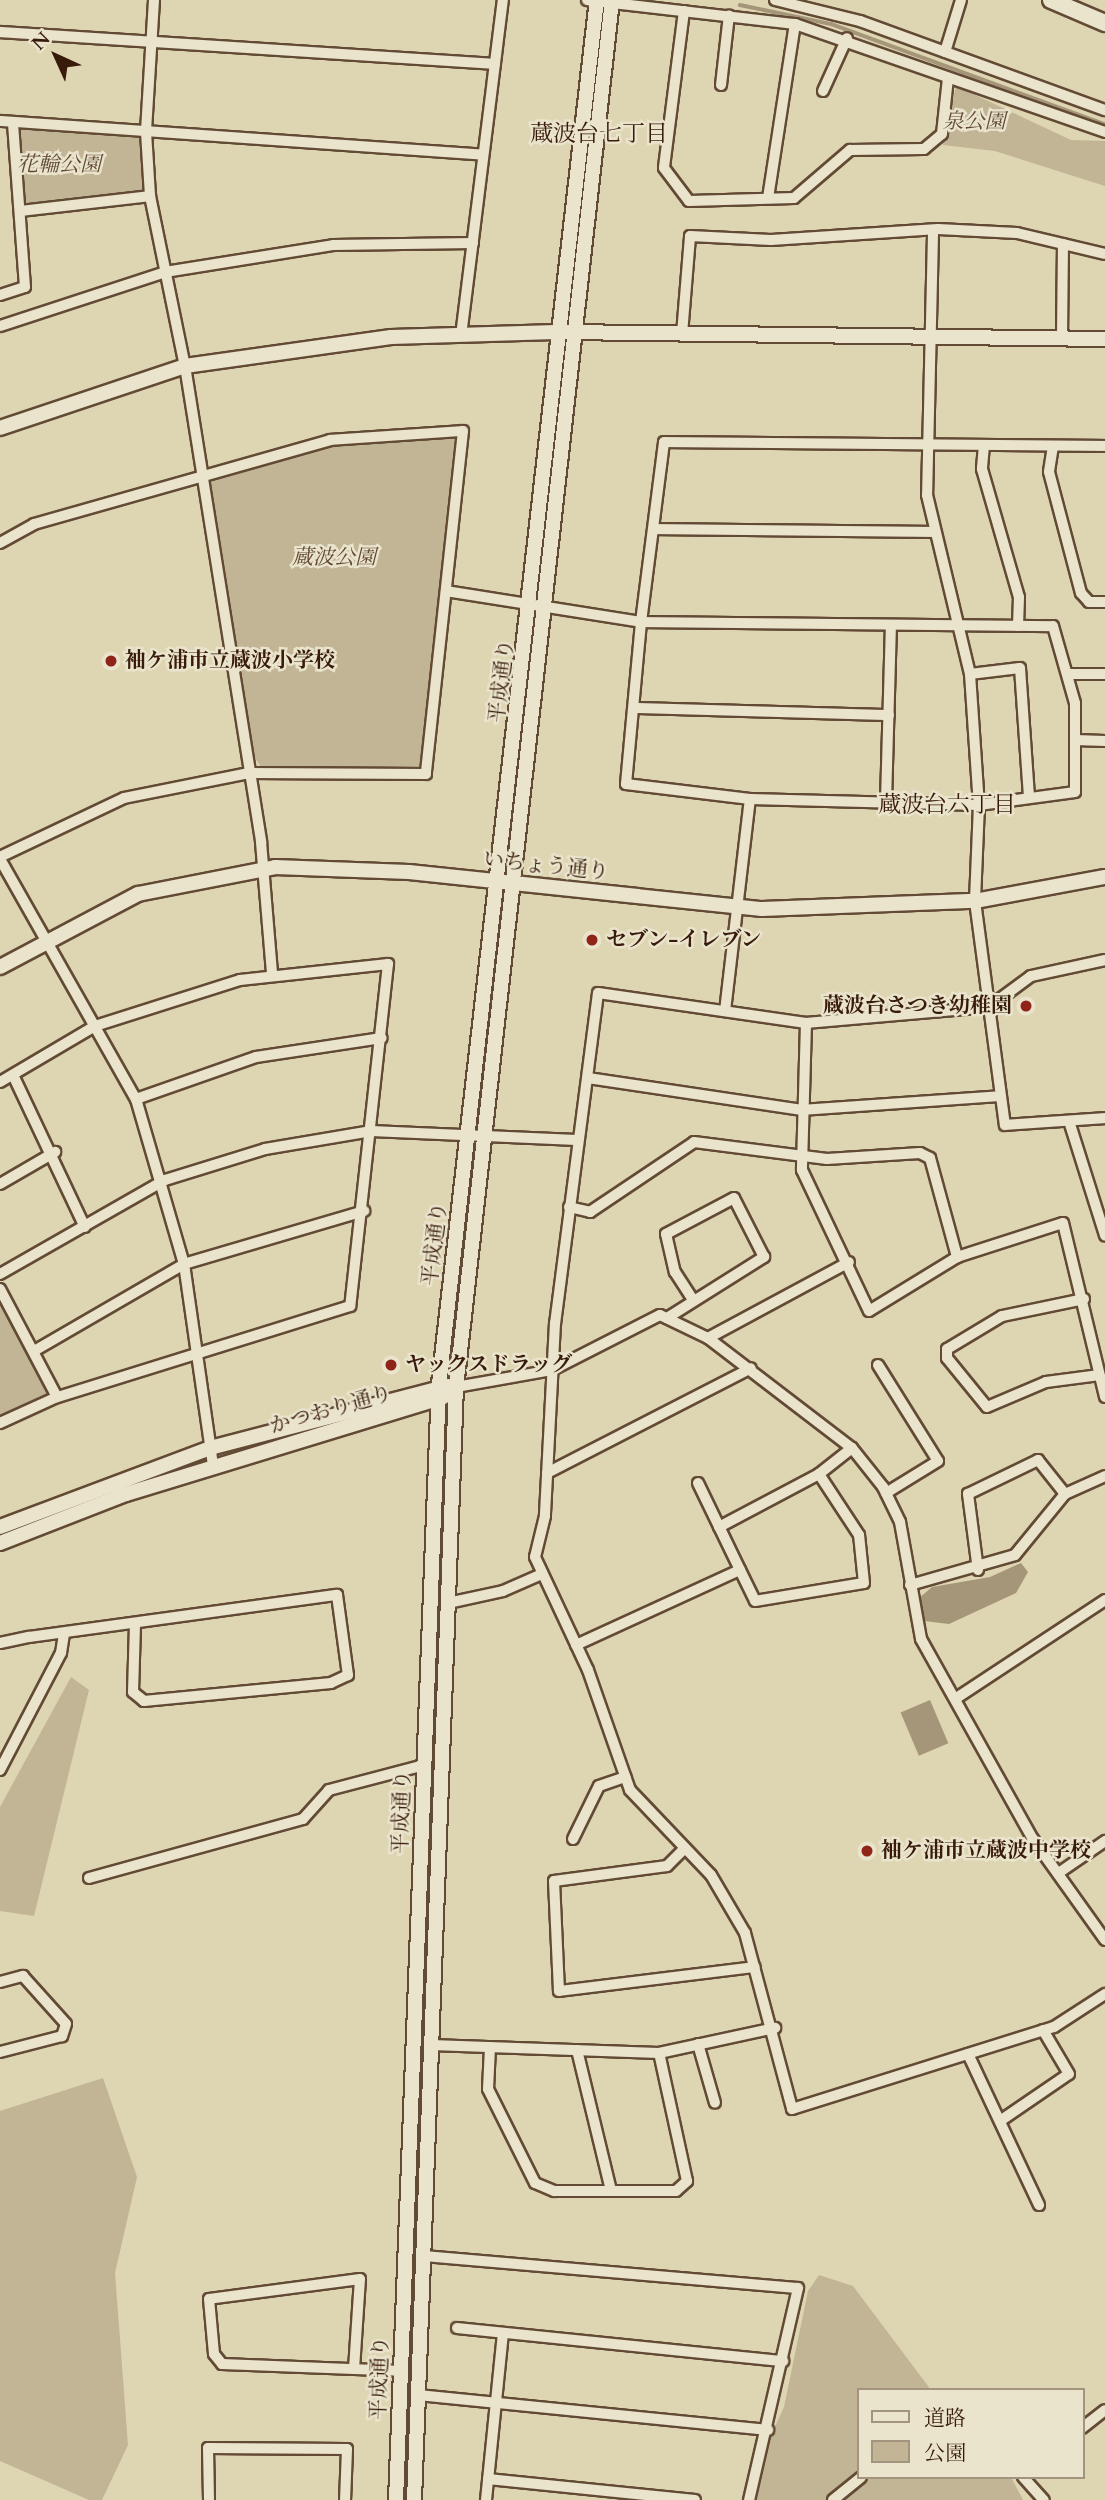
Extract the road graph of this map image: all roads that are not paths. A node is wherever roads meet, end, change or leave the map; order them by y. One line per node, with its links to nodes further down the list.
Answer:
1 (154, 0): 13 (street)
2 (503, 0): 15 (street)
3 (775, 0): 14 (street)
4 (961, 0): 14 (street)
5 (1051, 0): 9 (main road)
6 (601, 1): 7 (street); 36 (street, 平成通り)
7 (684, 11): 8 (street); 27 (street)
8 (729, 15): 10 (street); 18 (street)
9 (1105, 23)
10 (795, 24): 12 (street); 27 (street)
11 (0, 32): 13 (street)
12 (847, 38): 16 (street); 19 (street)
13 (151, 41): 15 (street); 23 (street)
14 (940, 50): 16 (street); 20 (street)
15 (495, 64): 25 (street)
16 (926, 70): 17 (street)
17 (948, 78): 24 (street); 27 (street)
18 (721, 85)
19 (823, 91)
20 (1105, 110)
21 (0, 121): 22 (street)
22 (13, 122): 23 (street); 28 (street)
23 (146, 132): 25 (street); 26 (street)
24 (1105, 132)
25 (483, 155): 30 (street)
26 (150, 196): 28 (street); 33 (street)
27 (768, 198)
28 (21, 211): 34 (street)
29 (933, 234): 31 (street); 37 (street); 39 (street)
30 (473, 243): 33 (street); 38 (street)
31 (1063, 244): 32 (street); 40 (street)
32 (1105, 254)
33 (165, 272): 35 (street); 42 (street)
34 (0, 295)
35 (0, 326)
36 (571, 332): 37 (street); 38 (street); 54 (street, 平成通り)
37 (682, 334): 39 (street)
38 (461, 336): 42 (street)
39 (932, 337): 40 (street); 44 (street)
40 (1062, 338): 41 (street)
41 (1105, 340)
42 (185, 366): 43 (street); 48 (street)
43 (0, 428)
44 (926, 444): 45 (street); 49 (street); 50 (street)
45 (984, 445): 46 (street); 58 (street)
46 (1053, 446): 47 (street); 53 (street)
47 (1105, 448)
48 (200, 472): 51 (street); 52 (street); 66 (street)
49 (654, 529): 50 (street); 55 (street)
50 (933, 532): 57 (street)
51 (0, 542)
52 (446, 591): 54 (street); 66 (street)
53 (1105, 602)
54 (540, 604): 55 (street); 74 (street, 平成通り); 75 (street, 平成通り)
55 (641, 622): 56 (street); 62 (street)
56 (891, 625): 57 (street); 63 (street)
57 (958, 626): 58 (street); 59 (street)
58 (1018, 626): 60 (street)
59 (970, 674): 67 (street); 70 (street)
60 (1068, 674): 61 (street); 64 (street)
61 (1105, 674)
62 (634, 708): 63 (street); 68 (street)
63 (889, 715): 69 (street)
64 (1075, 740): 65 (street); 67 (street)
65 (1105, 741)
66 (250, 773): 71 (street); 72 (street)
67 (1030, 797): 70 (street)
68 (750, 799): 69 (street); 77 (street)
69 (886, 802): 70 (street)
70 (979, 805): 76 (street)
71 (0, 858): 78 (street)
72 (264, 868): 74 (street, いちょう通り); 78 (street, いちょう通り); 81 (street)
73 (1105, 877): 76 (street, いちょう通り)
74 (500, 882): 75 (street, いちょう通り); 96 (street, 平成通り)
75 (515, 885): 77 (street, いちょう通り); 97 (street, 平成通り)
76 (975, 901): 77 (street, いちょう通り); 82 (street)
77 (738, 906): 83 (street)
78 (45, 940): 80 (street, いちょう通り); 85 (street)
79 (1105, 960): 82 (street)
80 (0, 967)
81 (272, 973): 85 (street); 86 (street)
82 (989, 1007): 84 (street); 90 (street)
83 (725, 1011): 84 (street); 88 (street)
84 (806, 1023): 92 (street)
85 (95, 1026): 87 (street); 91 (street)
86 (382, 1038): 91 (street); 95 (street)
87 (13, 1075): 89 (street); 99 (street)
88 (588, 1078): 92 (street); 98 (street)
89 (0, 1082)
90 (1000, 1097): 92 (street); 94 (street)
91 (136, 1099): 101 (street)
92 (801, 1110): 100 (street)
93 (1105, 1118): 94 (street)
94 (1069, 1121): 106 (street)
95 (371, 1132): 96 (street); 101 (street); 104 (street)
96 (469, 1136): 97 (street); 122 (street, 平成通り)
97 (485, 1137): 98 (street); 123 (street, 平成通り)
98 (578, 1140): 103 (street)
99 (55, 1152): 102 (street); 105 (street)
100 (802, 1157): 103 (street); 107 (street); 108 (street)
101 (165, 1180): 105 (street); 109 (street)
102 (0, 1184)
103 (569, 1208): 120 (street)
104 (364, 1211): 109 (street); 117 (street)
105 (85, 1227): 110 (street)
106 (1105, 1235)
107 (957, 1257): 108 (street); 113 (street)
108 (849, 1262): 115 (street)
109 (184, 1264): 116 (street); 117 (street)
110 (0, 1275)
111 (0, 1289): 116 (street)
112 (691, 1297): 112 (street); 114 (street)
113 (1084, 1299): 121 (street); 121 (street)
114 (667, 1318): 115 (street); 120 (street)
115 (708, 1338): 119 (street)
116 (34, 1351): 124 (street)
117 (198, 1356): 124 (street); 128 (street)
118 (878, 1365): 135 (street)
119 (751, 1368): 129 (street); 131 (street)
120 (552, 1370): 123 (street); 131 (street)
121 (1100, 1375): 125 (street)
122 (439, 1384): 123 (street, かつおり通り); 126 (street, 平成通り); 128 (street, かつおり通り)
123 (456, 1387): 126 (street, かつおり通り); 145 (street, 平成通り)
124 (57, 1397): 127 (street)
125 (1105, 1397)
126 (439, 1401): 130 (street, かつおり通り); 151 (street, 平成通り)
127 (0, 1423)
128 (210, 1448): 130 (street); 137 (street, かつおり通り)
129 (852, 1448): 132 (street); 135 (street)
130 (213, 1466): 139 (street, かつおり通り)
131 (547, 1473): 142 (street)
132 (819, 1474): 138 (street); 140 (street)
133 (1105, 1476): 136 (street)
134 (698, 1483): 138 (street)
135 (886, 1493): 143 (street)
136 (1065, 1494): 141 (street); 141 (street)
137 (0, 1527)
138 (719, 1527): 140 (street)
139 (0, 1544)
140 (740, 1570): 149 (street)
141 (978, 1570): 143 (street)
142 (542, 1574): 145 (street); 149 (street)
143 (910, 1585): 150 (street)
144 (1104, 1602): 150 (street)
145 (448, 1603): 168 (street, 平成通り)
146 (135, 1624): 146 (street); 147 (street)
147 (64, 1634): 148 (street); 152 (street)
148 (0, 1643)
149 (576, 1645): 153 (street)
150 (958, 1697): 157 (street)
151 (424, 1765): 158 (street); 183 (street, 平成通り)
152 (0, 1769)
153 (625, 1777): 154 (street); 156 (street)
154 (573, 1839)
155 (1105, 1841): 157 (street)
156 (683, 1850): 162 (street); 162 (street)
157 (1060, 1872): 160 (street)
158 (89, 1878)
159 (1105, 1914): 160 (street)
160 (1094, 1922): 161 (street)
161 (1105, 1940)
162 (755, 1967): 165 (street)
163 (0, 1982): 171 (street)
164 (1105, 1994): 166 (street)
165 (775, 2028): 167 (street); 173 (street)
166 (1043, 2030): 173 (street); 175 (street)
167 (698, 2045): 172 (street); 174 (street)
168 (431, 2046): 169 (street); 178 (street, 平成通り)
169 (490, 2047): 170 (street); 176 (street)
170 (577, 2050): 172 (street); 176 (street)
171 (0, 2052)
172 (659, 2053): 176 (street)
173 (968, 2054): 175 (street)
174 (715, 2103)
175 (999, 2121): 177 (street)
176 (611, 2191)
177 (1039, 2205)
178 (423, 2256): 181 (street); 184 (street, 平成通り)
179 (457, 2328): 180 (street)
180 (503, 2333): 181 (street); 185 (street)
181 (783, 2361): 188 (street)
182 (354, 2369): 182 (street); 183 (street)
183 (401, 2371): 195 (street, 平成通り)
184 (418, 2395): 185 (street); 196 (street, 平成通り)
185 (496, 2403): 188 (street); 189 (street)
186 (1105, 2410): 187 (street)
187 (1084, 2426)
188 (768, 2430): 199 (street)
189 (488, 2479): 192 (street); 197 (street)
190 (859, 2479): 200 (street)
191 (1025, 2479): 201 (street)
192 (576, 2494): 198 (street)
193 (209, 2500): 194 (street)
194 (345, 2500)
195 (396, 2500)
196 (414, 2500)
197 (486, 2500)
198 (695, 2500)
199 (749, 2500)
200 (833, 2500)
201 (1044, 2500)

